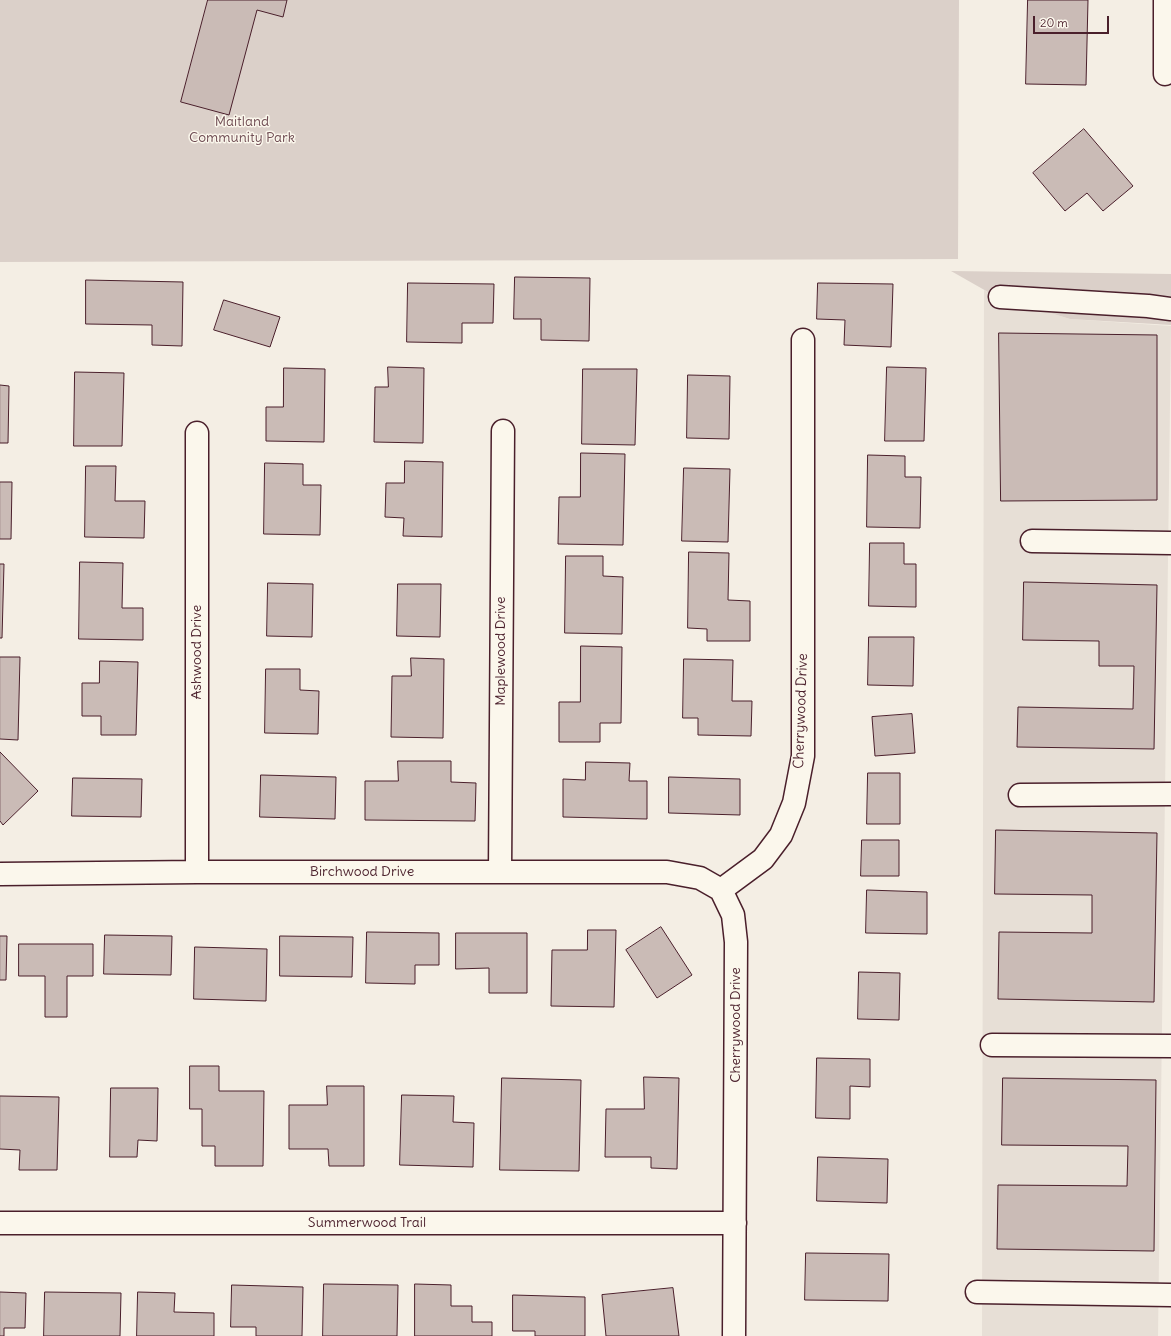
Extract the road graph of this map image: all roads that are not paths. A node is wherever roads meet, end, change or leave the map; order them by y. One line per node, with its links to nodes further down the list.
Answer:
1 (1165, 0): 2 (street)
2 (1165, 74)
3 (1000, 297): 4 (street)
4 (1171, 309)
5 (803, 340): 15 (street, Cherrywood Drive)
6 (503, 431): 13 (street, Maplewood Drive)
7 (196, 433): 12 (street, Ashwood Drive)
8 (1032, 541): 9 (street)
9 (1171, 543)
10 (1171, 794): 11 (street)
11 (1020, 795)
12 (197, 872): 13 (street, Birchwood Drive); 14 (street, Birchwood Drive)
13 (500, 872): 15 (street, Birchwood Drive)
14 (0, 874)
15 (721, 890): 19 (street, Cherrywood Drive)
16 (992, 1045): 17 (street)
17 (1171, 1046)
18 (0, 1223): 19 (street, Summerwood Trail)
19 (735, 1223): 22 (street, Cherrywood Drive)
20 (977, 1292): 21 (street)
21 (1171, 1295)
22 (734, 1336)

